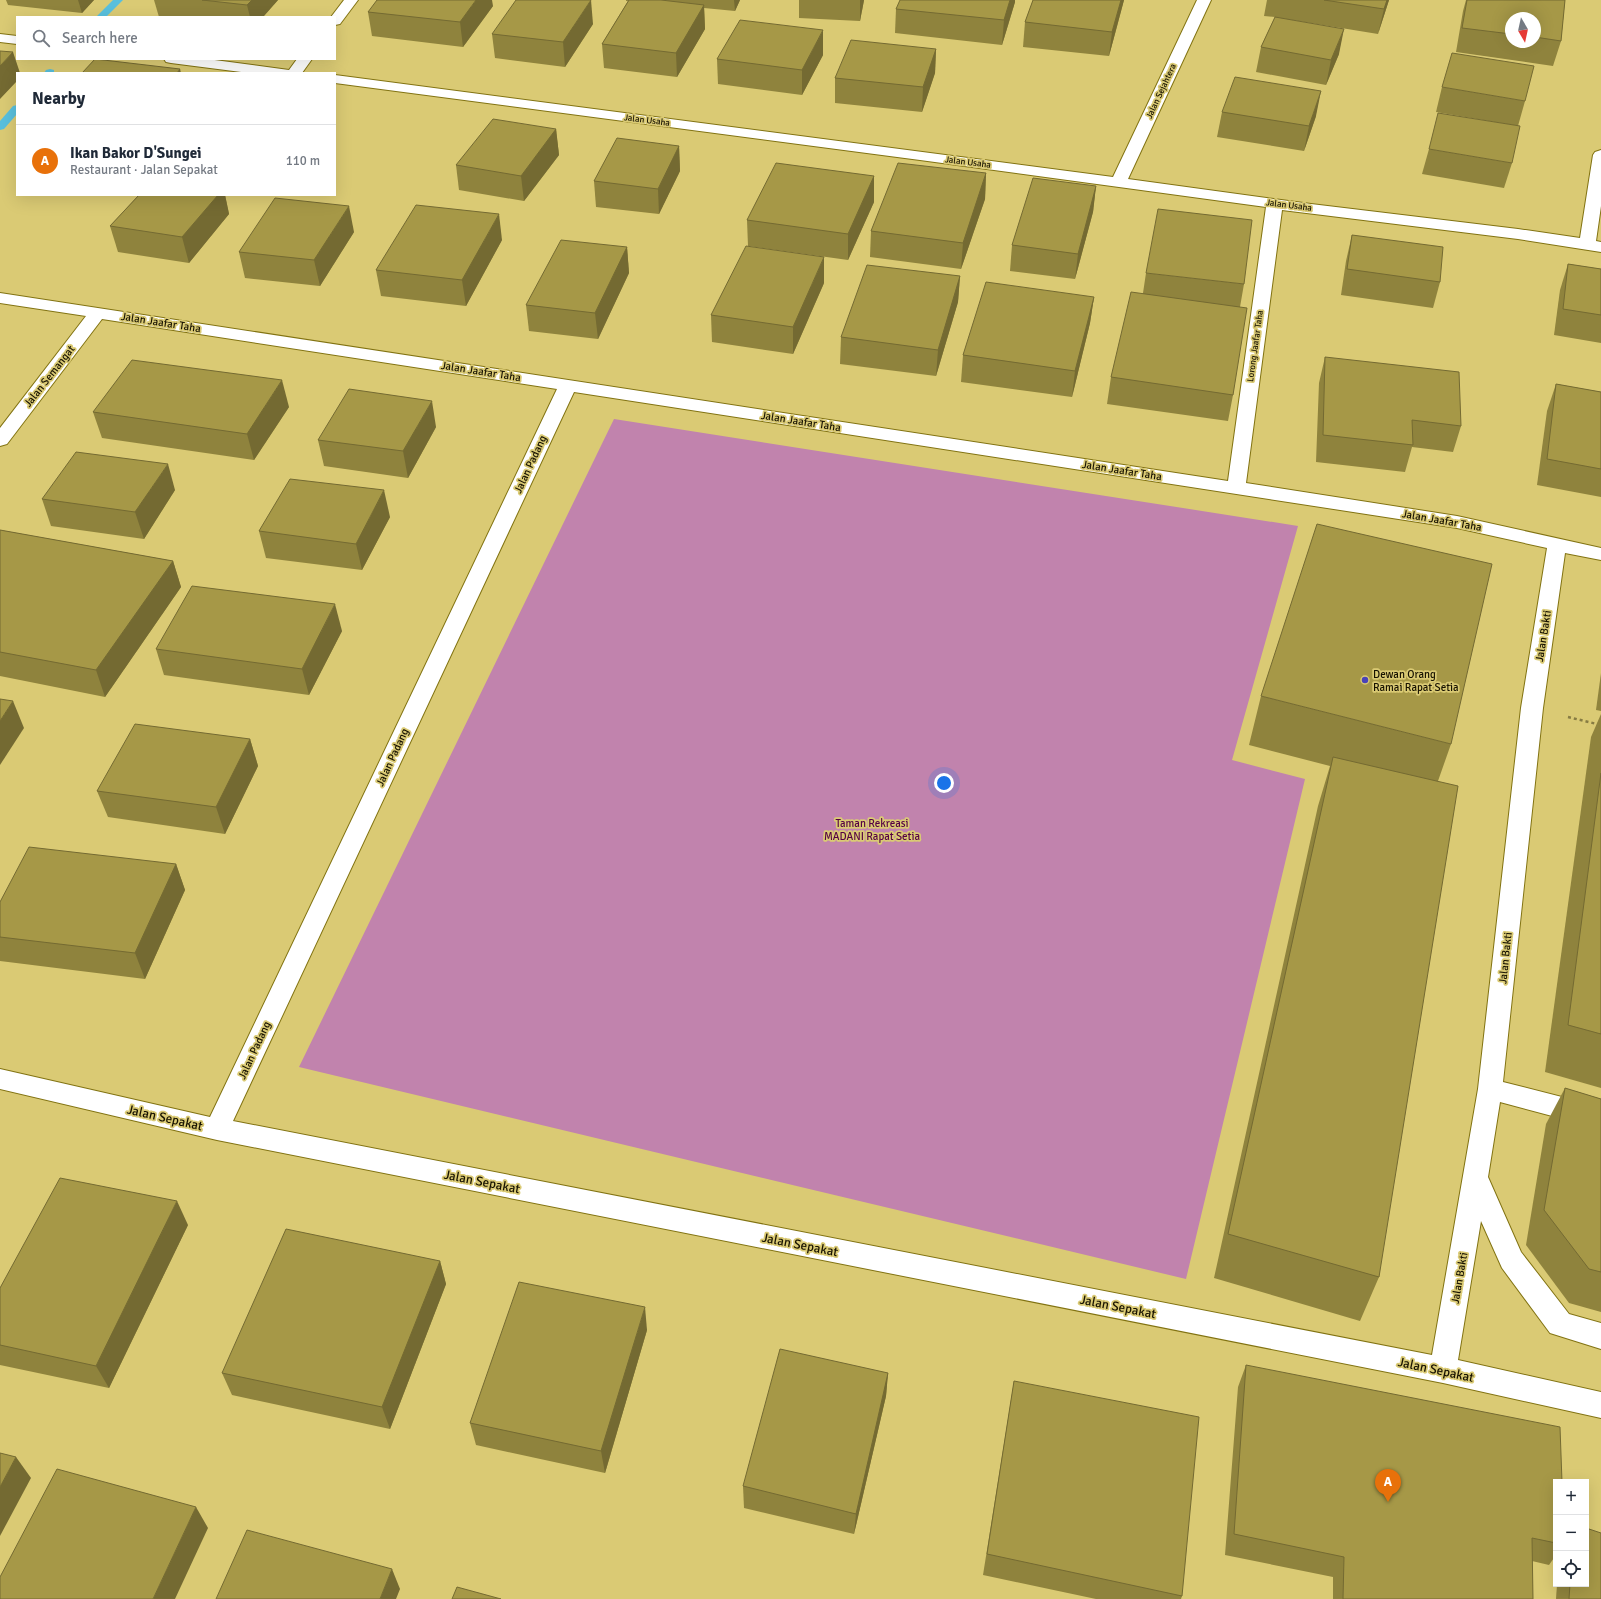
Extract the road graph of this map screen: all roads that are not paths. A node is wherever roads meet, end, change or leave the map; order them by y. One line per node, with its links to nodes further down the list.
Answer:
1 (352, 0): 3 (street)
2 (1204, 0): 12 (street, Jalan Sejahtera)
3 (336, 20)
4 (0, 38): 5 (street)
5 (16, 40)
6 (179, 60): 8 (street)
7 (304, 60): 9 (street)
8 (277, 72)
9 (295, 72)
10 (336, 80): 12 (street, Jalan Usaha)
11 (1601, 155): 14 (street)
12 (1119, 181): 13 (street, Jalan Usaha)
13 (1275, 204): 14 (street, Jalan Usaha); 19 (street, Lorong Jaafar Taha)
14 (1594, 246)
15 (0, 298): 16 (street, Jalan Jaafar Taha)
16 (98, 312): 17 (street, Jalan Jaafar Taha); 18 (street, Jalan Semangat)
17 (568, 385): 19 (street, Jalan Jaafar Taha); 25 (street, Jalan Padang)
18 (0, 440)
19 (1236, 488): 20 (street, Jalan Jaafar Taha)
20 (1557, 544): 21 (street, Jalan Jaafar Taha); 23 (street, Jalan Bakti)
21 (1601, 554)
22 (0, 1079): 25 (street, Jalan Sepakat)
23 (1490, 1090): 24 (street); 26 (street, Jalan Bakti)
24 (1601, 1118)
25 (217, 1129): 28 (street, Jalan Sepakat)
26 (1476, 1179): 27 (street); 28 (street, Jalan Bakti)
27 (1601, 1336)
28 (1443, 1370): 29 (street, Jalan Sepakat)
29 (1601, 1405)

